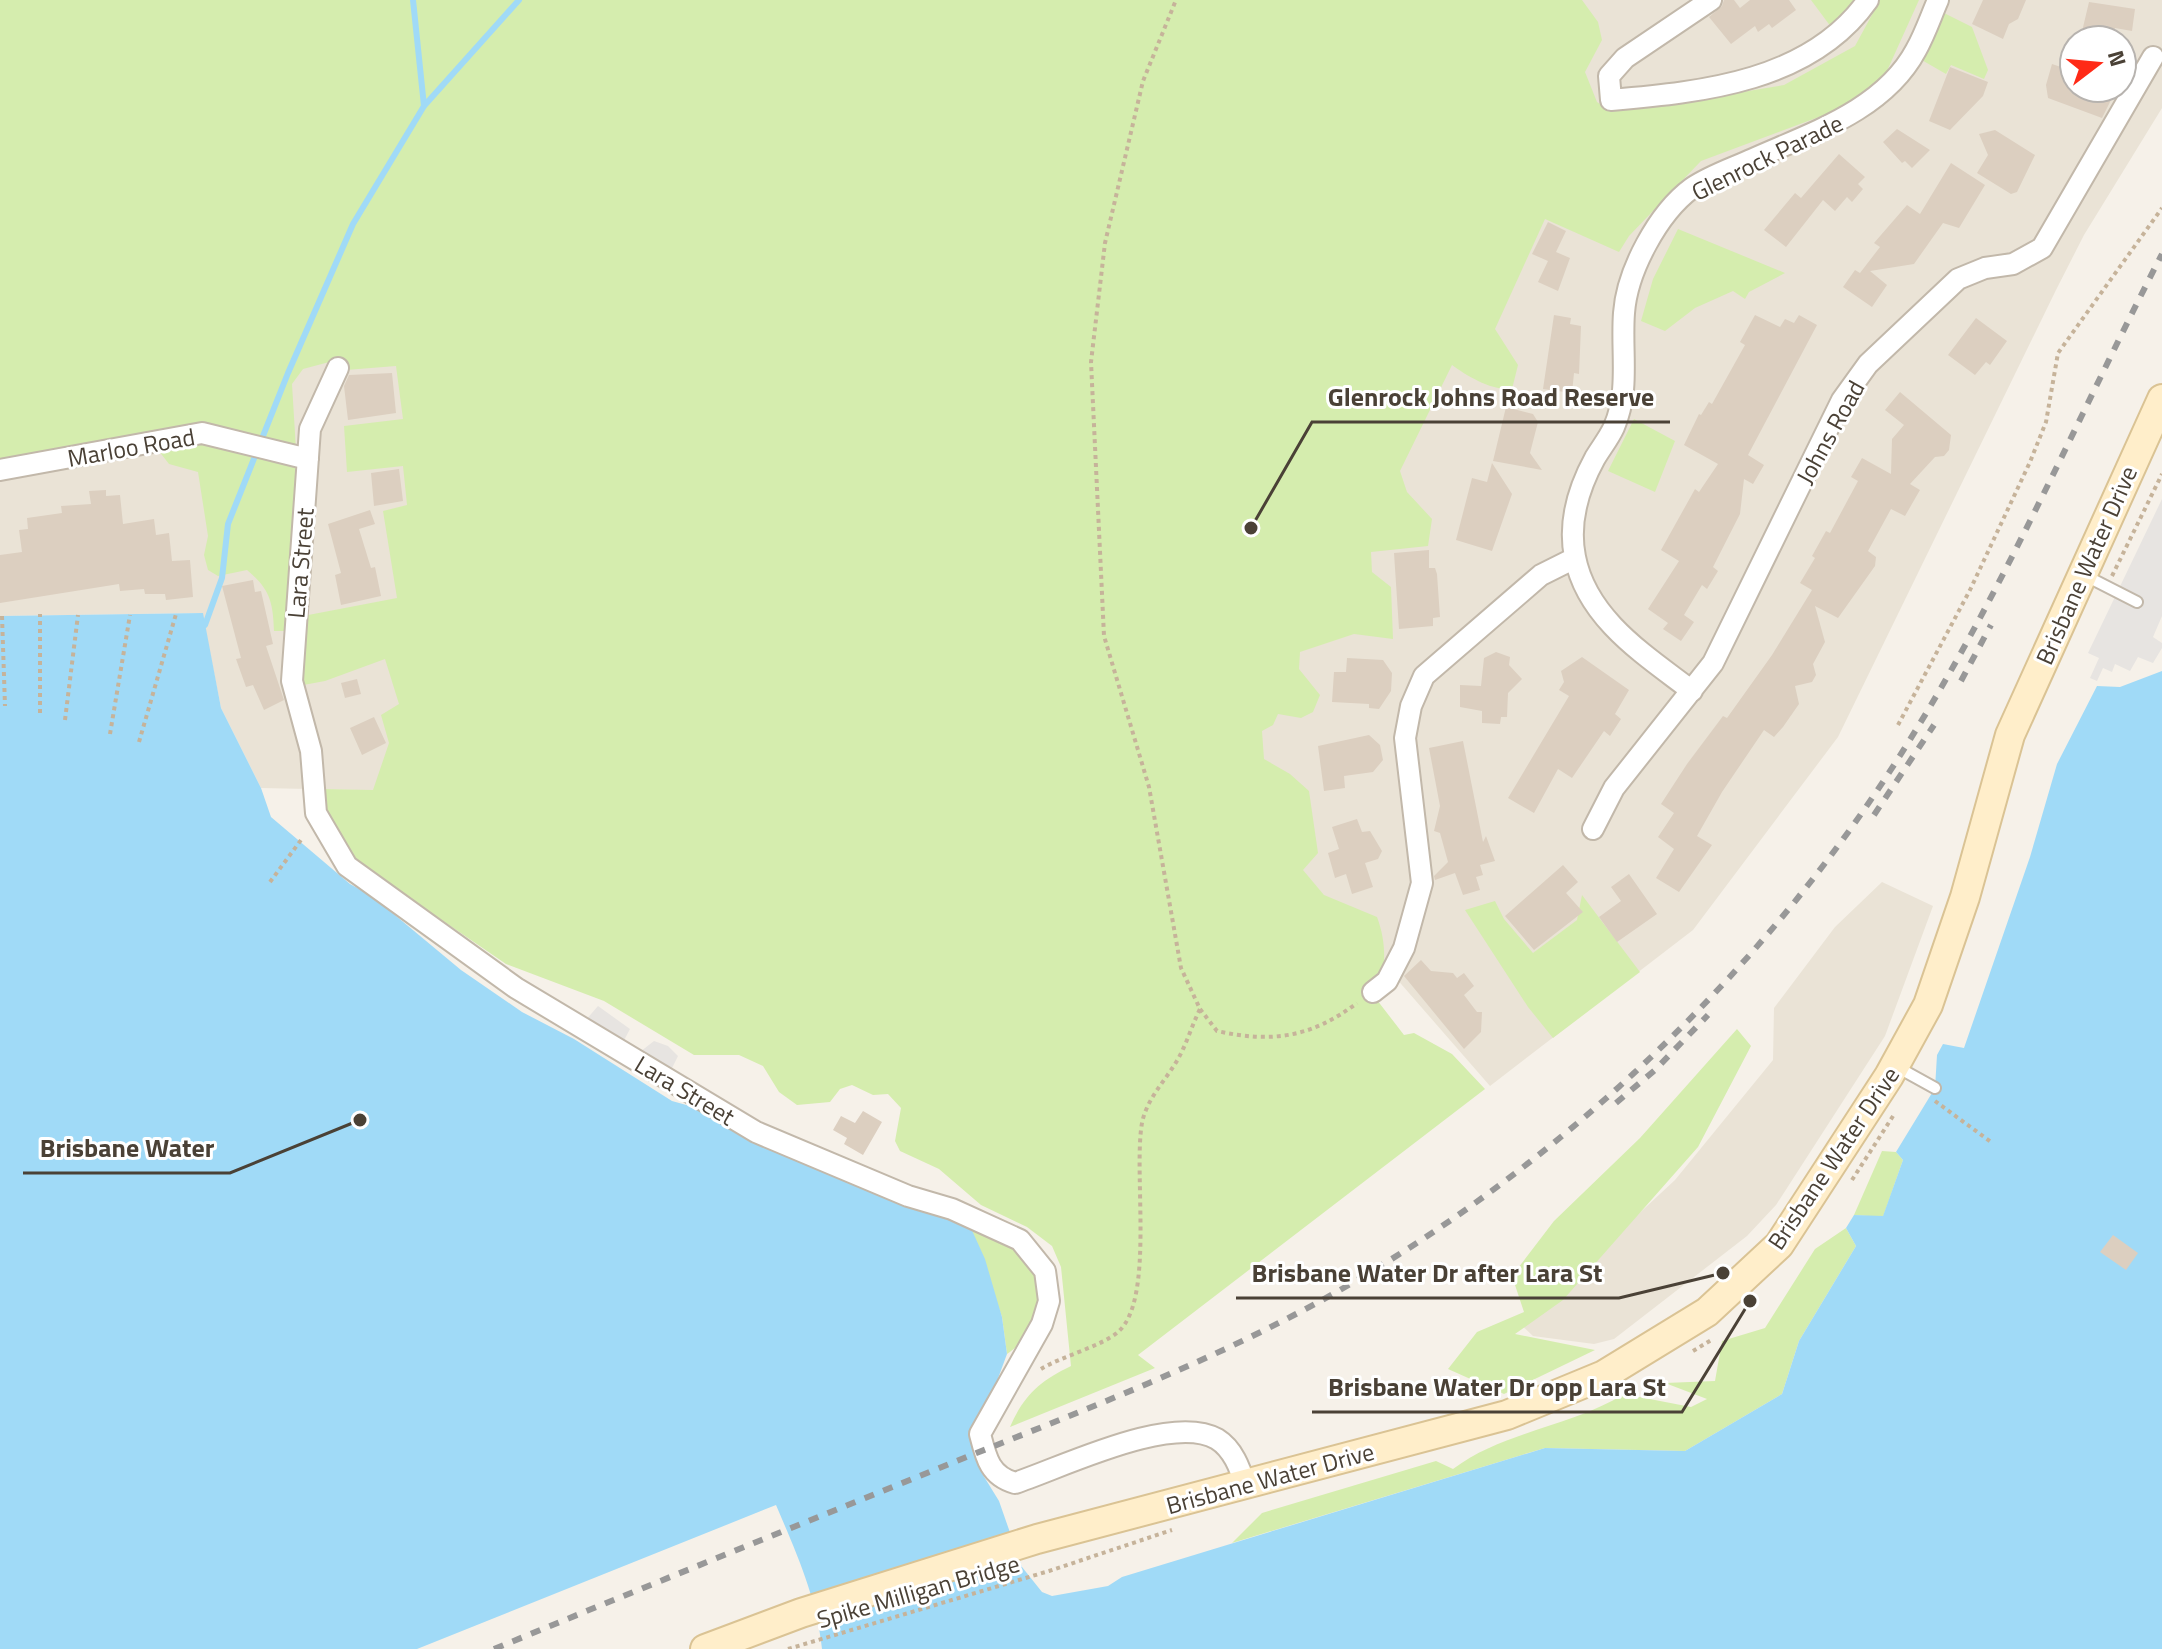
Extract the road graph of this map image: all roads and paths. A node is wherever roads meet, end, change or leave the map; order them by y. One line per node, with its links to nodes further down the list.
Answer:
1 (1176, 0): 32 (path)
2 (1711, 0): 3 (street)
3 (1868, 0)
4 (1938, 0): 12 (street, Glenrock Parade)
5 (2153, 57): 21 (street, Johns Road)
6 (2162, 208): 25 (path)
7 (338, 368): 9 (street, Lara Street)
8 (2162, 399): 13 (main road, Brisbane Water Drive)
9 (308, 459): 10 (street, Marloo Road); 39 (street, Lara Street)
10 (0, 470)
11 (2162, 474): 14 (path)
12 (1575, 558): 21 (street, Glenrock Parade); 31 (street)
13 (2081, 574): 14 (lane); 33 (main road, Brisbane Water Drive)
14 (2106, 587): 15 (lane)
15 (2137, 602)
16 (40, 614): 23 (path)
17 (176, 614): 27 (path)
18 (78, 615): 24 (path)
19 (130, 615): 26 (path)
20 (2, 616): 22 (path)
21 (1692, 691): 28 (street, Johns Road)
22 (5, 706)
23 (40, 713)
24 (65, 720)
25 (1898, 725)
26 (110, 734)
27 (139, 742)
28 (1593, 829)
29 (301, 840): 30 (path)
30 (270, 882)
31 (1373, 992): 32 (path)
32 (1200, 1009): 39 (path)
33 (1905, 1071): 34 (lane); 36 (path); 40 (main road, Brisbane Water Drive)
34 (1932, 1093): 35 (path)
35 (1991, 1142)
36 (1851, 1182)
37 (1716, 1336): 38 (path)
38 (1692, 1352)
39 (1008, 1389): 40 (street, Lara Street)
40 (1245, 1485): 42 (main road, Brisbane Water Drive)
41 (1178, 1528): 43 (path, Spike Milligan Bridge)
42 (705, 1649)
43 (788, 1649)

